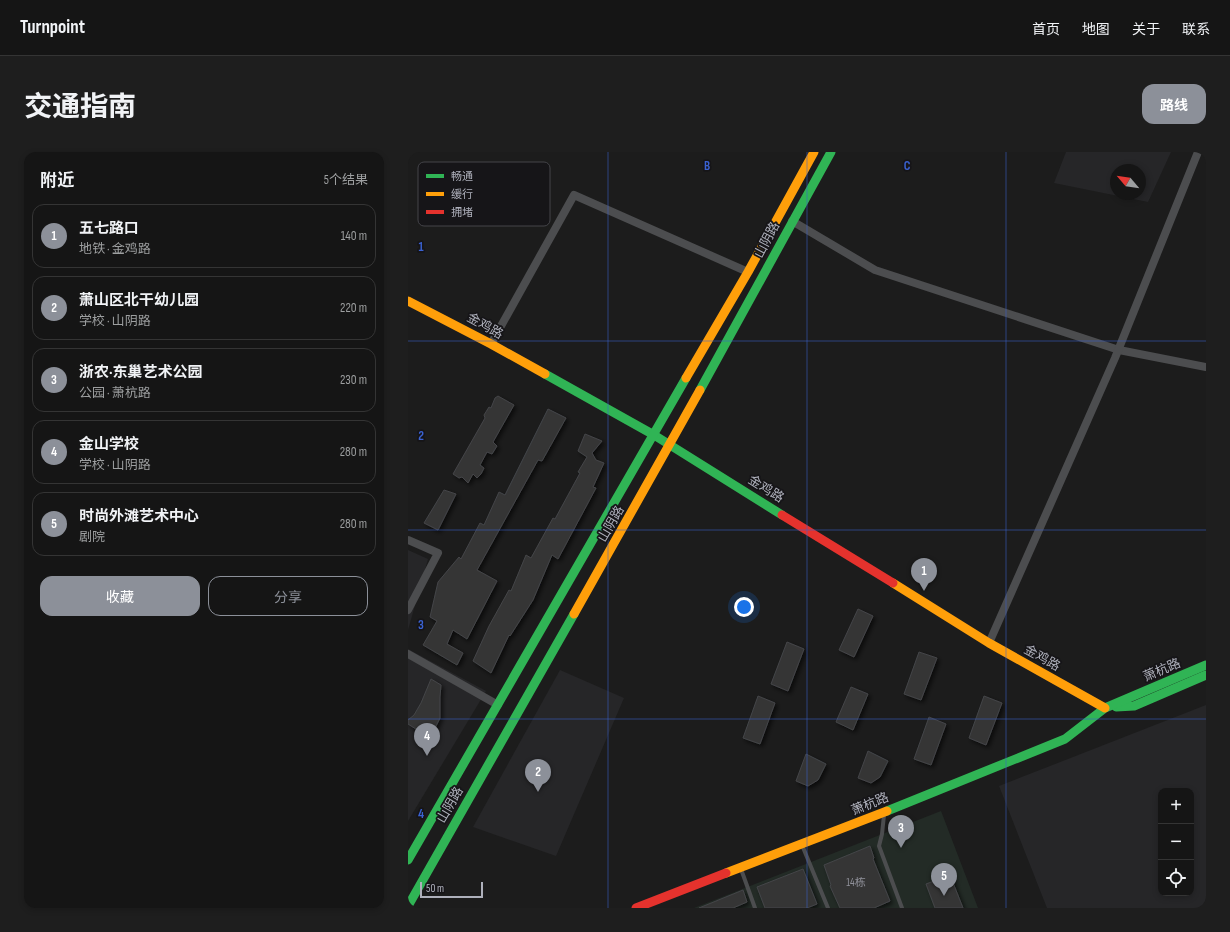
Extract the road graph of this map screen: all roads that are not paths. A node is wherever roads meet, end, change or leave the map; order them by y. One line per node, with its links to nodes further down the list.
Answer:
1 (814, 152): 5 (main road, 山阴路)
2 (831, 152): 4 (main road, 山阴路)
3 (1198, 152): 8 (street)
4 (792, 221): 8 (street); 11 (main road, 山阴路)
5 (748, 272): 7 (street); 10 (main road, 山阴路)
6 (408, 301): 7 (main road, 金鸡路)
7 (492, 344): 10 (main road, 金鸡路)
8 (1119, 350): 9 (street); 14 (street)
9 (1206, 367)
10 (654, 435): 11 (main road, 金鸡路); 18 (main road, 山阴路)
11 (670, 445): 14 (main road, 金鸡路); 24 (main road, 山阴路)
12 (408, 540): 13 (street)
13 (408, 610)
14 (989, 643): 19 (main road, 金鸡路)
15 (408, 654): 18 (street)
16 (1206, 665): 19 (main road, 萧杭路)
17 (1206, 675): 19 (main road, 萧杭路)
18 (498, 705): 22 (main road, 山阴路)
19 (1105, 708): 20 (main road, 萧杭路)
20 (885, 813): 21 (main road, 萧杭路); 28 (lane)
21 (802, 845): 23 (main road, 萧杭路); 27 (lane)
22 (410, 857)
23 (741, 868): 25 (main road, 萧杭路); 26 (lane)
24 (408, 906)
25 (636, 908)
26 (755, 908)
27 (828, 908)
28 (902, 908)

